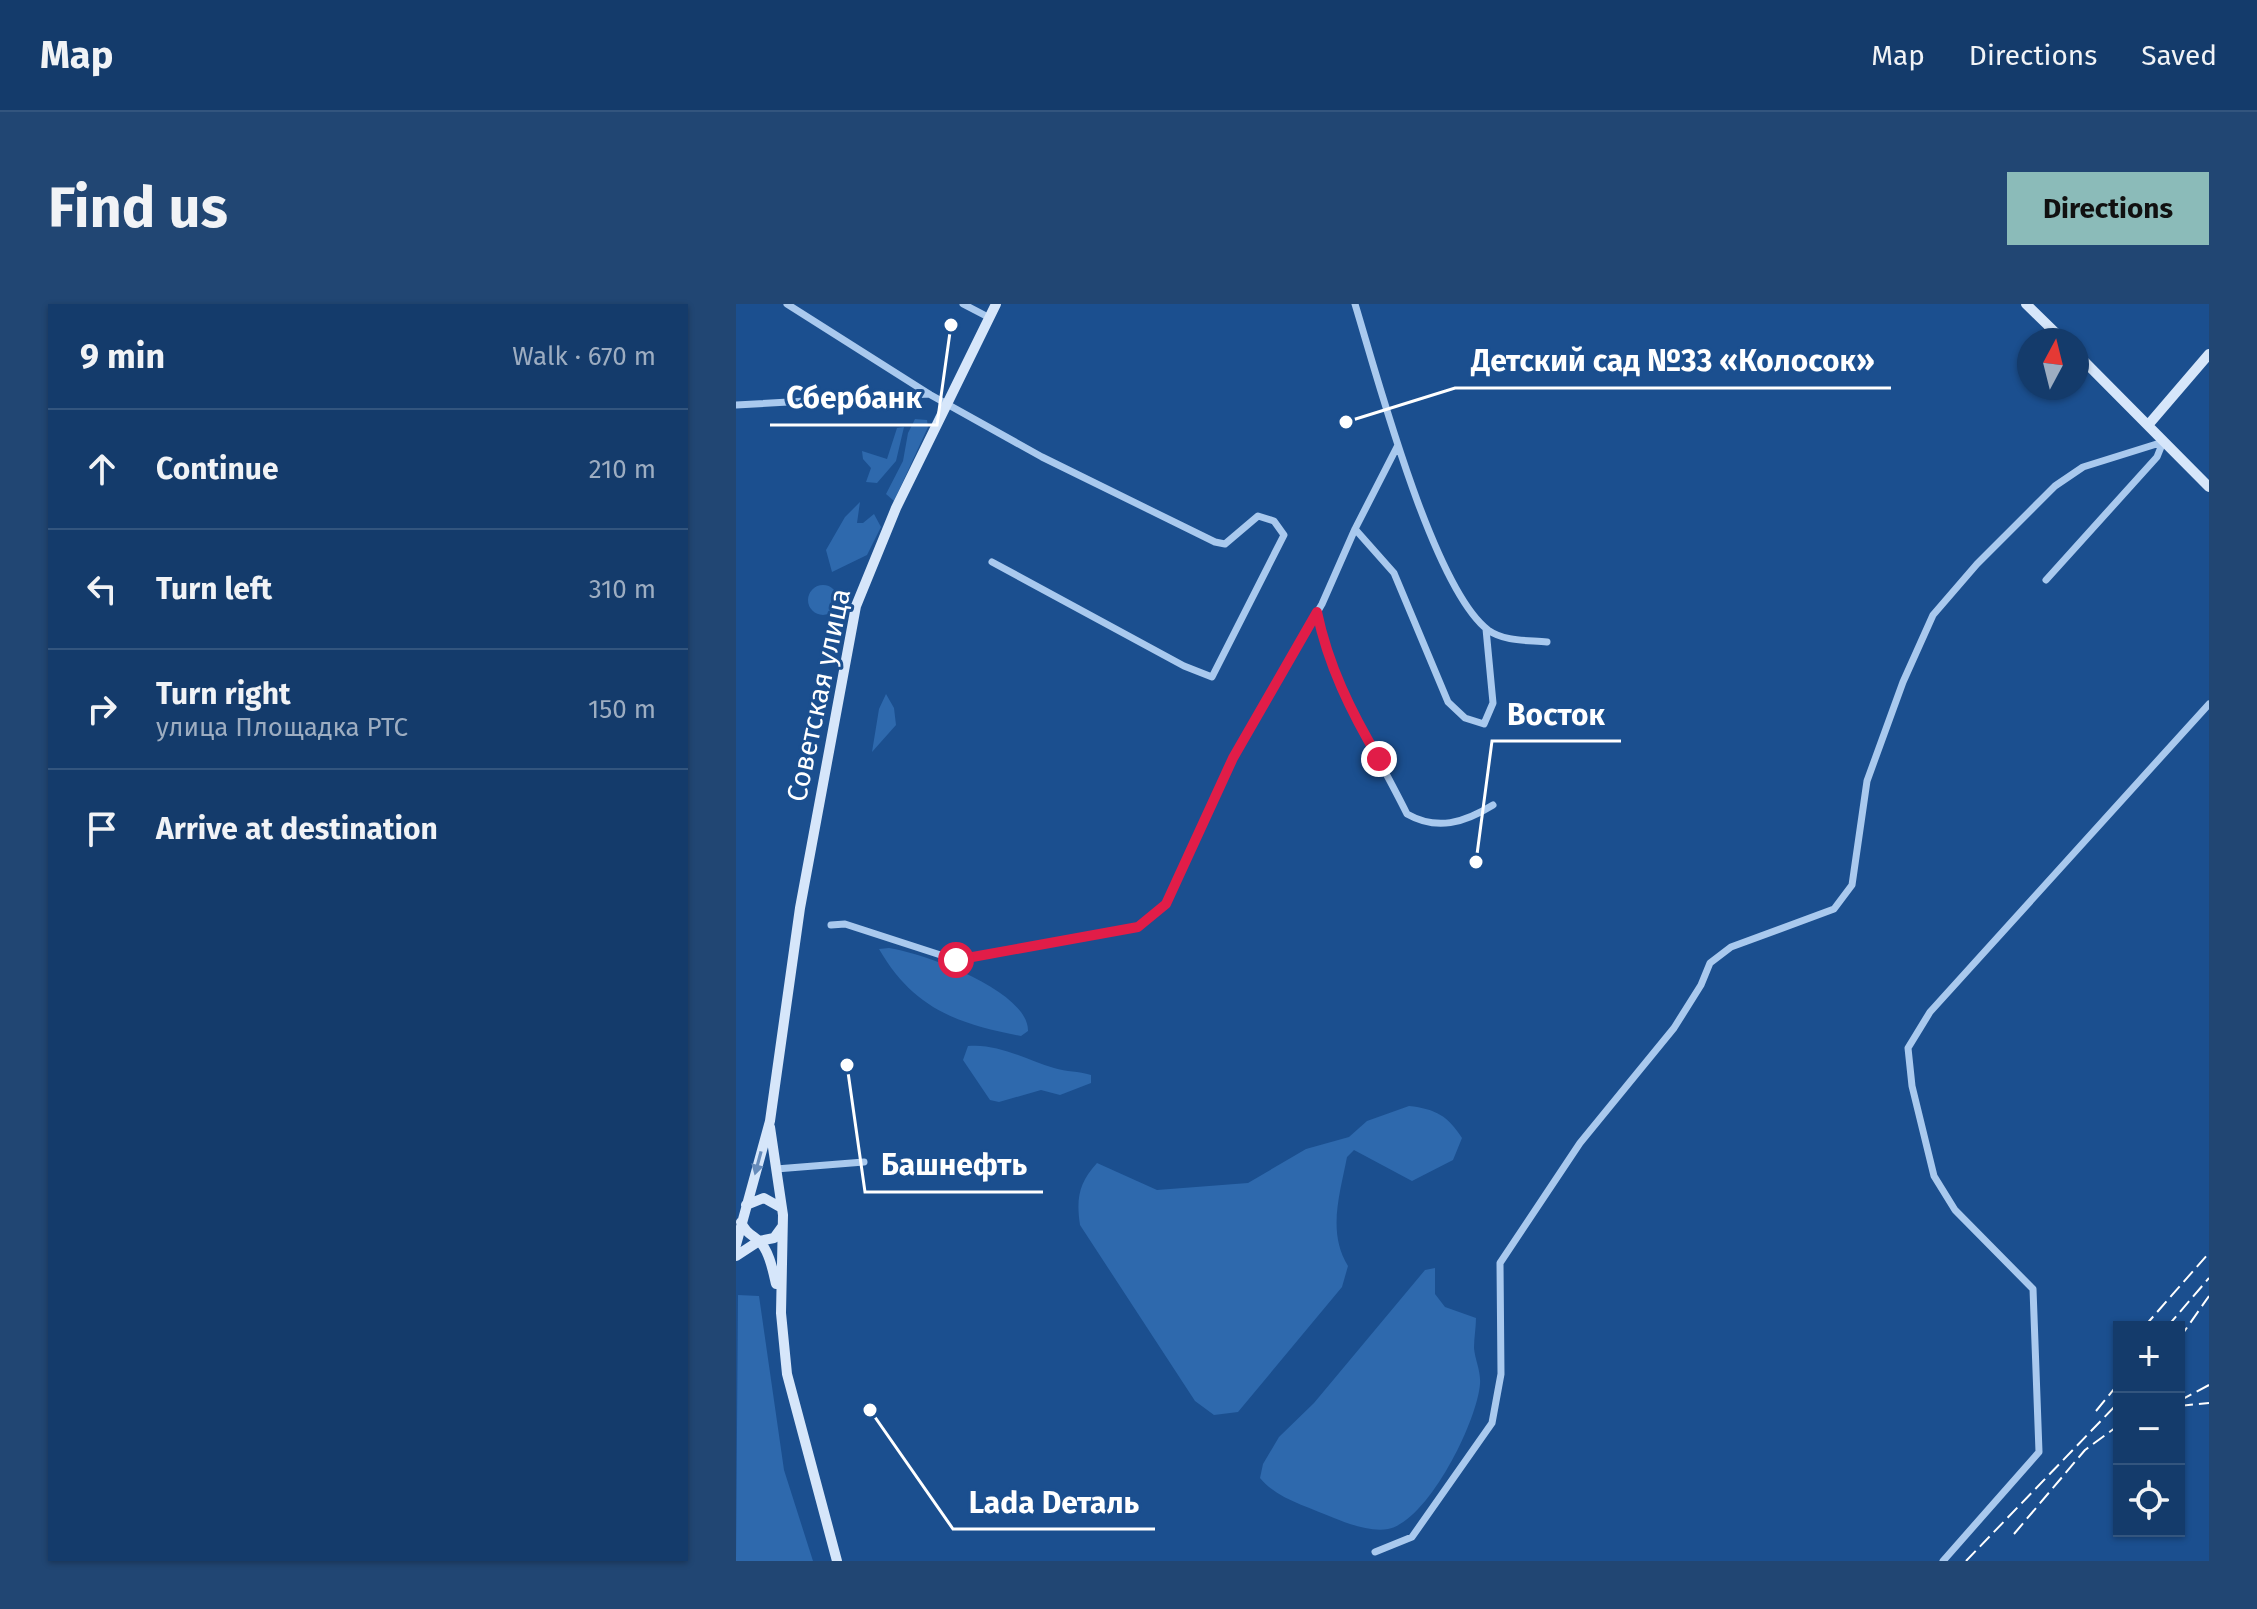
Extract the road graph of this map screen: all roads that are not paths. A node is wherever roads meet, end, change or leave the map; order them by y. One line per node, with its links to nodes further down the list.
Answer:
1 (963, 304): 6 (street)
2 (996, 304): 6 (main road, Советская улица)
3 (1355, 304): 15 (street)
4 (2026, 304): 7 (main road)
5 (791, 305): 10 (street)
6 (990, 318): 11 (main road, Советская улица)
7 (2051, 328)
8 (2209, 354): 13 (main road)
9 (2089, 366): 13 (main road)
10 (929, 394): 11 (street); 12 (street)
11 (947, 403): 18 (street); 26 (main road, Советская улица)
12 (736, 405)
13 (2149, 424): 14 (main road)
14 (2163, 442): 16 (main road); 19 (street); 37 (street)
15 (1398, 445): 17 (street); 21 (street)
16 (2209, 487)
17 (1355, 529): 20 (street); 21 (street)
18 (992, 562)
19 (2046, 580)
20 (1317, 612): 24 (street); 25 (street)
21 (1486, 629): 22 (street)
22 (1547, 642)
23 (2209, 704): 39 (street)
24 (1493, 805)
25 (831, 925)
26 (770, 1121): 28 (main road, Советская улица); 29 (main road, Советская улица, one-way to 29)
27 (864, 1162): 28 (street)
28 (776, 1169): 30 (main road, Советская улица)
29 (746, 1205): 30 (main road); 31 (main road, Советская улица)
30 (780, 1207): 32 (main road, Советская улица)
31 (741, 1222): 33 (main road, Советская улица); 34 (main road)
32 (783, 1225): 33 (main road); 36 (main road, Советская улица)
33 (759, 1241): 35 (main road); 36 (main road, Советская улица)
34 (736, 1245)
35 (736, 1256)
36 (781, 1313): 38 (main road, Советская улица)
37 (1375, 1552)
38 (837, 1561)
39 (1943, 1561)

